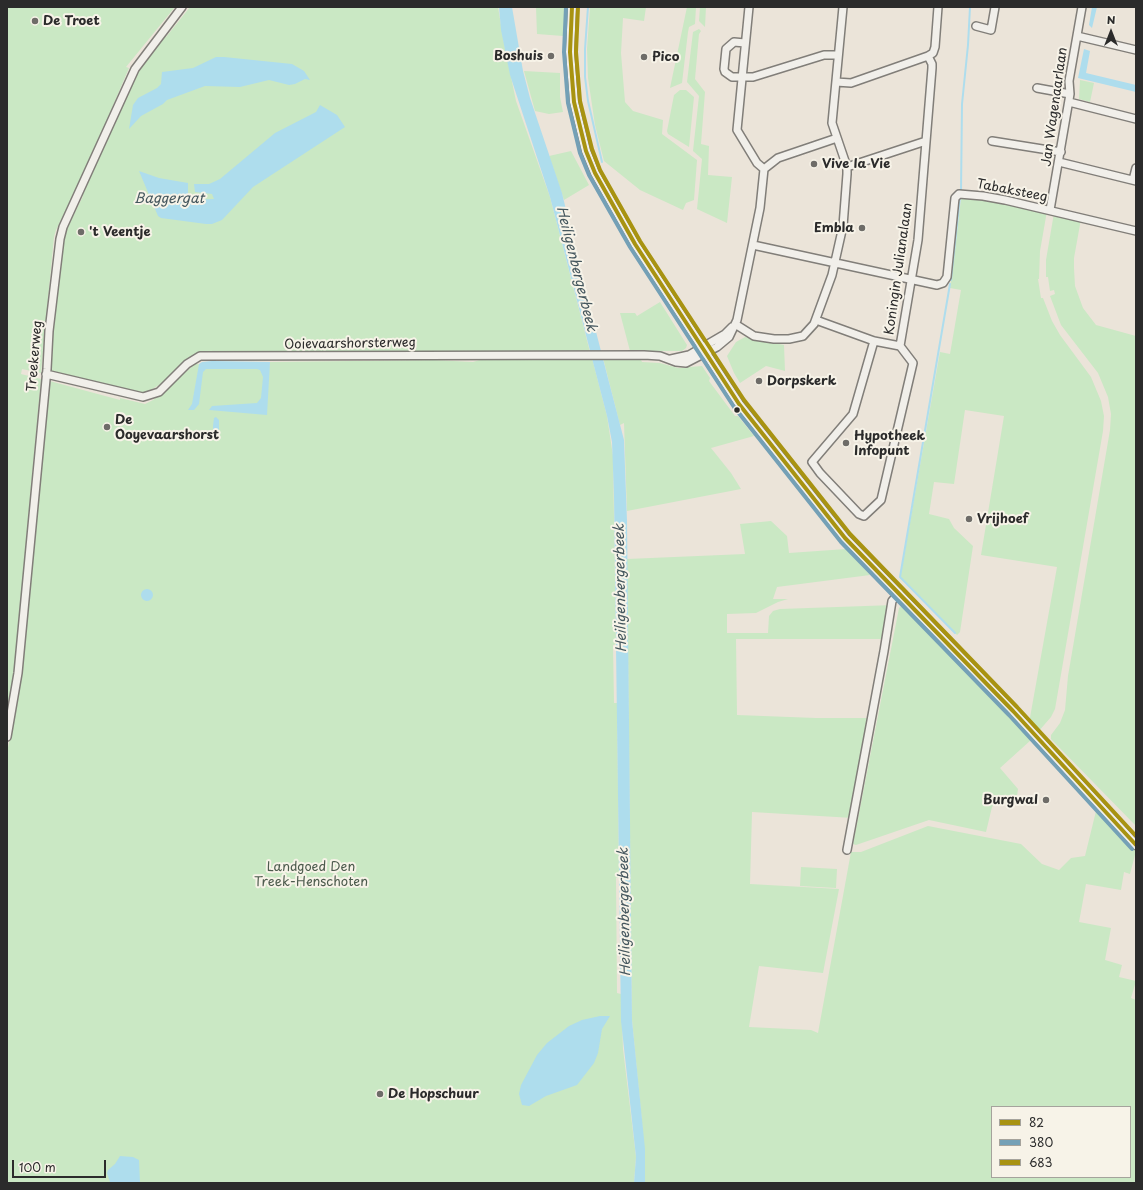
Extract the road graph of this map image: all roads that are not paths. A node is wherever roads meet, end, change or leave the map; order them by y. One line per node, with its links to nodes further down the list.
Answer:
1 (182, 7): 39 (street, Treekerweg)
2 (572, 7): 38 (main road)
3 (749, 7): 10 (street)
4 (843, 7): 12 (street)
5 (938, 7): 13 (street)
6 (995, 7): 8 (street)
7 (1082, 7): 9 (street, Jan Wagenaarlaan)
8 (976, 26)
9 (1077, 36): 11 (street); 17 (street, Jan Wagenaarlaan)
10 (745, 43): 14 (street); 14 (street)
11 (1136, 50)
12 (838, 55): 14 (street); 15 (street)
13 (928, 56): 15 (street); 21 (street, Koningin Julianalaan)
14 (742, 78): 27 (street)
15 (836, 82): 20 (street)
16 (1037, 88): 17 (street)
17 (1070, 94): 18 (street, Jan Wagenaarlaan)
18 (1068, 102): 19 (street); 23 (street, Jan Wagenaarlaan)
19 (1136, 119)
20 (837, 138): 25 (street); 27 (street)
21 (926, 141): 25 (street); 33 (street, Koningin Julianalaan)
22 (992, 142): 23 (street)
23 (1061, 152): 24 (street, Jan Wagenaarlaan)
24 (1059, 162): 28 (street); 29 (street, Jan Wagenaarlaan)
25 (847, 167): 32 (street)
26 (1136, 168): 28 (street)
27 (764, 169): 31 (street, Ooievaarshorsterweg)
28 (1134, 181)
29 (1050, 210): 30 (street, Tabaksteeg); 33 (street, Tabaksteeg)
30 (1136, 231)
31 (753, 245): 32 (street); 35 (street, Ooievaarshorsterweg)
32 (835, 263): 33 (street); 34 (street)
33 (910, 280): 37 (street, Koningin Julianalaan)
34 (816, 320): 35 (street); 36 (street)
35 (734, 324): 38 (street, Ooievaarshorsterweg)
36 (874, 341): 37 (street); 37 (street, Koningin Julianalaan)
37 (900, 346)
38 (704, 350): 39 (street, Ooievaarshorsterweg); 40 (main road)
39 (46, 374): 41 (street, Treekerweg)
40 (899, 593): 42 (main road); 43 (street)
41 (7, 736)
42 (1136, 845)
43 (847, 850)

